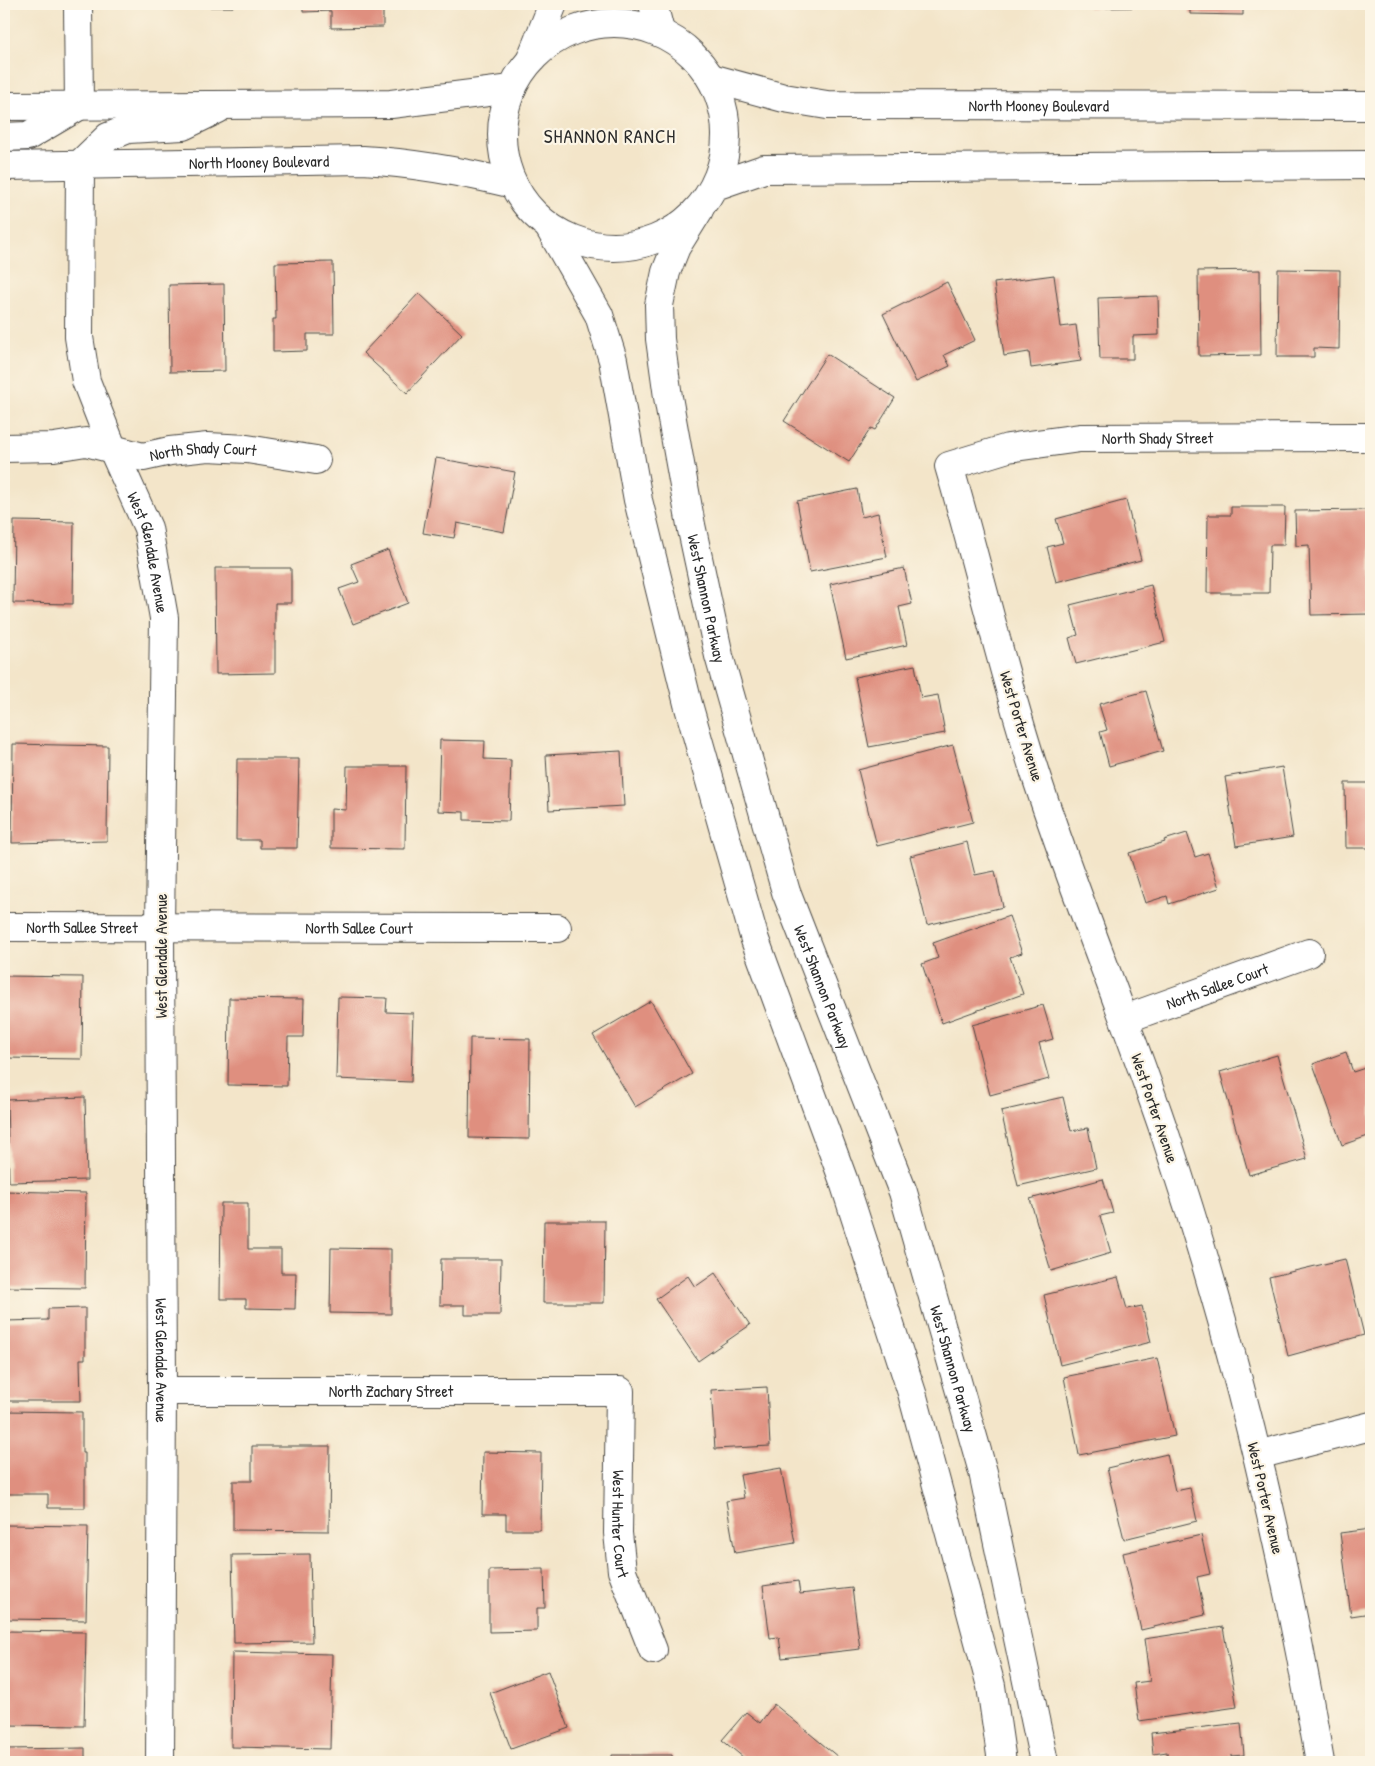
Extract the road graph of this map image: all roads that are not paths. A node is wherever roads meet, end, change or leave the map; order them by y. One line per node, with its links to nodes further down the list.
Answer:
1 (78, 4): 9 (street)
2 (553, 4): 5 (street)
3 (654, 4): 4 (street)
4 (660, 31): 5 (street); 6 (street)
5 (531, 59): 7 (street)
6 (711, 78): 11 (street, North Mooney Boulevard); 17 (street)
7 (512, 89): 10 (street); 16 (street)
8 (4, 106): 9 (street)
9 (79, 106): 10 (street); 12 (street)
10 (224, 106): 13 (street)
11 (1371, 106)
12 (4, 137)
13 (80, 164): 15 (street, North Mooney Boulevard); 16 (street, North Mooney Boulevard); 22 (street, West Glendale Avenue)
14 (1371, 165): 17 (street)
15 (4, 166)
16 (513, 184): 19 (street)
17 (715, 186): 18 (street)
18 (699, 210): 19 (street); 37 (street, West Shannon Parkway)
19 (549, 227): 36 (street)
20 (1371, 436): 24 (street, North Shady Street)
21 (4, 448): 22 (street, North Shady Court)
22 (113, 450): 23 (street, North Shady Court); 26 (street, West Glendale Avenue)
23 (316, 460)
24 (948, 466): 29 (street, West Porter Avenue)
25 (4, 927): 26 (street, North Sallee Street)
26 (160, 927): 27 (street, North Sallee Court); 30 (street, West Glendale Avenue)
27 (557, 928)
28 (1309, 953): 29 (street, North Sallee Court)
29 (1125, 1020): 33 (street, West Porter Avenue)
30 (162, 1391): 31 (street, North Zachary Street); 35 (street, West Glendale Avenue)
31 (620, 1391): 34 (street, West Hunter Court)
32 (1371, 1426): 33 (street)
33 (1257, 1455): 38 (street, West Porter Avenue)
34 (653, 1650)
35 (160, 1762)
36 (1002, 1762)
37 (1044, 1762)
38 (1320, 1762)

